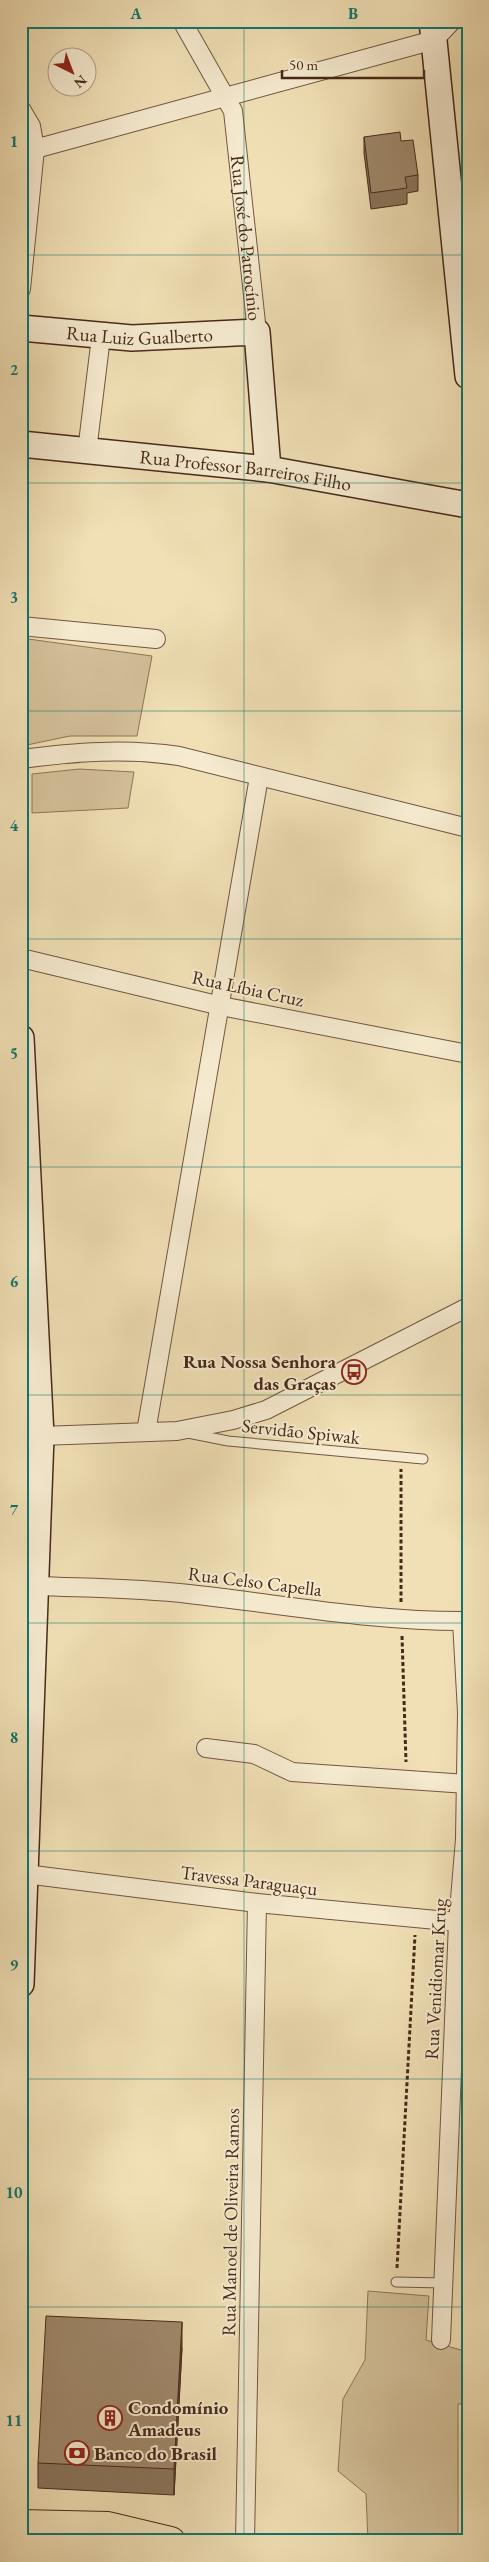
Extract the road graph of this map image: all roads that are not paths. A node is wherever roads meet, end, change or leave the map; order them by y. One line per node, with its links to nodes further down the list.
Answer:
1 (182, 21): 4 (street, Rua José do Patrocínio)
2 (452, 21): 3 (street)
3 (433, 31): 4 (street); 7 (street)
4 (226, 96): 6 (street); 10 (street, Rua José do Patrocínio)
5 (21, 109): 6 (street)
6 (35, 148): 8 (street)
7 (463, 266): 12 (street)
8 (21, 289)
9 (21, 328): 11 (street, Rua Luiz Gualberto)
10 (257, 332): 11 (street, Rua Luiz Gualberto); 15 (street, Rua José do Patrocínio)
11 (101, 337): 14 (street)
12 (468, 376)
13 (21, 444): 14 (street, Rua Professor Barreiros Filho)
14 (88, 451): 15 (street, Rua Professor Barreiros Filho)
15 (268, 469): 16 (street, Rua Professor Barreiros Filho)
16 (468, 505)
17 (21, 626): 18 (street)
18 (156, 639)
19 (21, 759): 20 (street)
20 (259, 777): 21 (street); 23 (street)
21 (468, 828)
22 (21, 958): 23 (street, Rua Líbia Cruz)
23 (221, 1006): 25 (street, Rua Líbia Cruz); 30 (street)
24 (21, 1038): 26 (street)
25 (468, 1054)
26 (25, 1179): 28 (street)
27 (468, 1307): 29 (street)
28 (29, 1357): 31 (street)
29 (176, 1431): 30 (street); 32 (lane, Servidão Spiwak)
30 (146, 1432): 31 (street)
31 (41, 1436): 33 (street)
32 (423, 1459)
33 (38, 1586): 34 (street, Rua Celso Capella); 36 (street)
34 (465, 1621): 37 (street, Rua Venidiomar Krug)
35 (206, 1748): 37 (street)
36 (25, 1761): 38 (street)
37 (466, 1784): 40 (street, Rua Venidiomar Krug)
38 (25, 1874): 39 (street, Travessa Paraguaçu); 41 (street)
39 (257, 1903): 40 (street, Travessa Paraguaçu); 47 (street, Rua Manoel de Oliveira Ramos)
40 (463, 1923): 43 (street, Rua Venidiomar Krug)
41 (21, 1984)
42 (396, 2282): 43 (lane)
43 (444, 2283): 44 (street, Rua Venidiomar Krug)
44 (441, 2340)
45 (21, 2524): 46 (main road)
46 (171, 2541)
47 (245, 2541)

